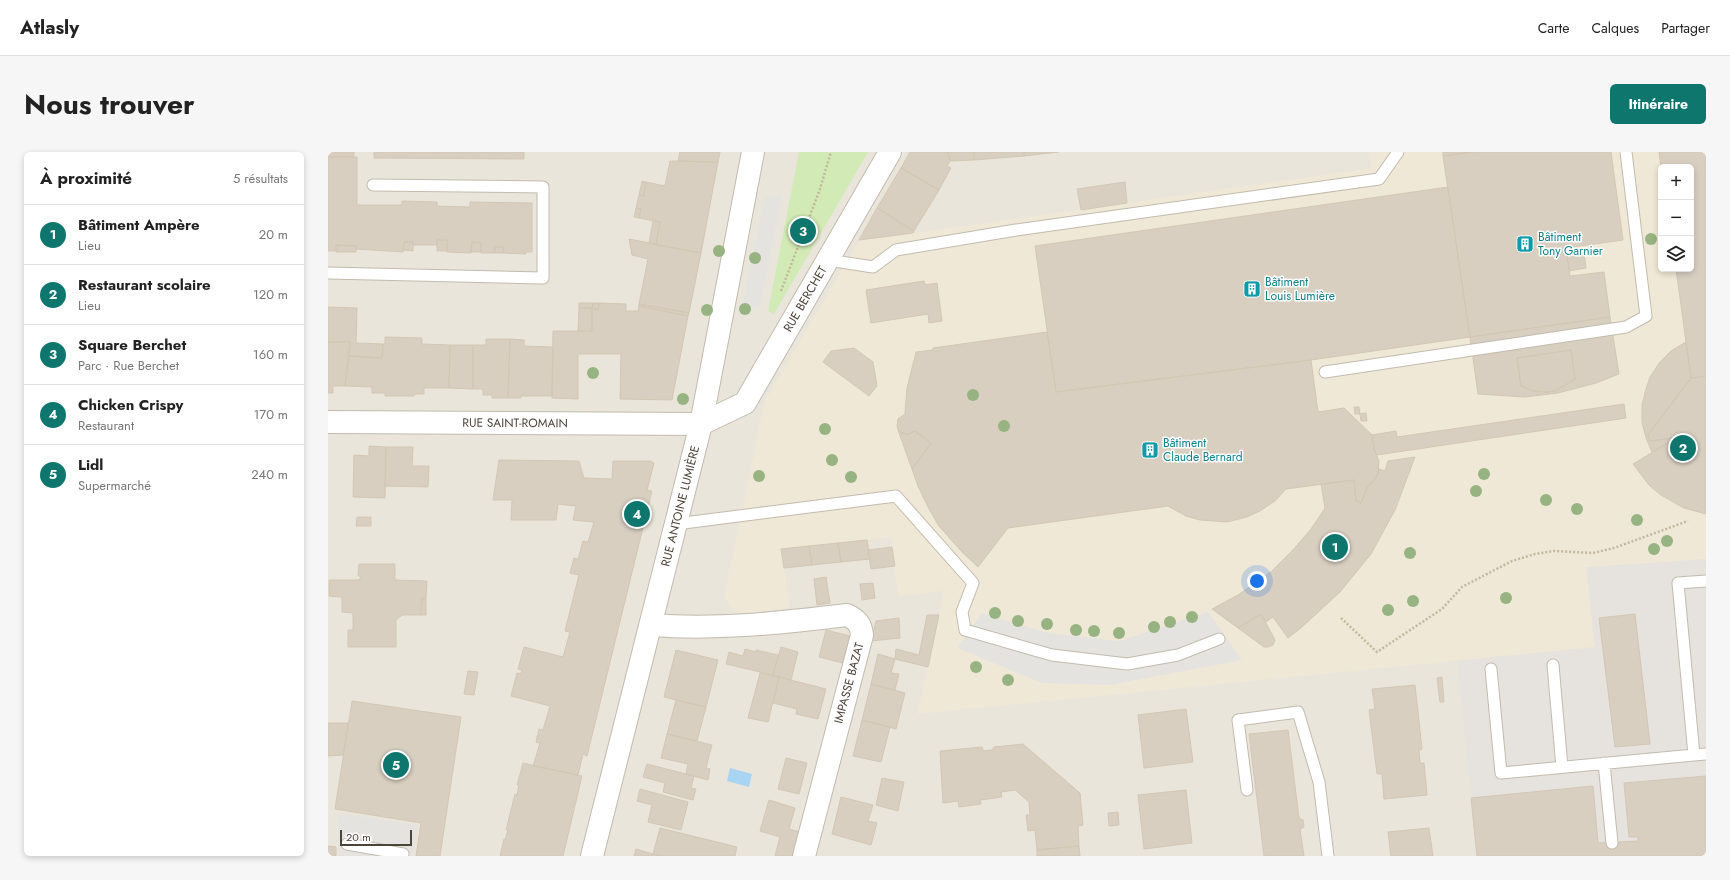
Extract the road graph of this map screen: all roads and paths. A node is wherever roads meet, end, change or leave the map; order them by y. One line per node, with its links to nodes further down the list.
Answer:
1 (753, 152): 12 (street, RUE ANTOINE LUMIÈRE)
2 (831, 152): 9 (path)
3 (890, 152): 7 (street, RUE BERCHET)
4 (1398, 152): 7 (lane)
5 (1626, 152): 10 (lane)
6 (373, 184): 8 (lane)
7 (828, 260): 12 (street, RUE BERCHET)
8 (328, 273)
9 (778, 298)
10 (1325, 372)
11 (328, 422): 12 (street, RUE SAINT-ROMAIN)
12 (701, 424): 14 (street, RUE ANTOINE LUMIÈRE)
13 (1688, 521): 16 (path)
14 (676, 524): 17 (street, RUE ANTOINE LUMIÈRE); 18 (lane)
15 (1706, 581): 22 (lane)
16 (1341, 618)
17 (651, 625): 29 (street, RUE ANTOINE LUMIÈRE); 30 (street, IMPASSE BAZAT)
18 (1219, 639)
19 (1553, 665): 24 (lane)
20 (1492, 669): 24 (lane)
21 (1706, 754): 22 (lane)
22 (1694, 755): 23 (lane)
23 (1604, 764): 24 (lane); 26 (lane)
24 (1562, 767)
25 (1247, 790): 31 (lane)
26 (1612, 842)
27 (347, 844): 28 (lane)
28 (402, 856)
29 (592, 856)
30 (804, 856)
31 (1328, 856)

